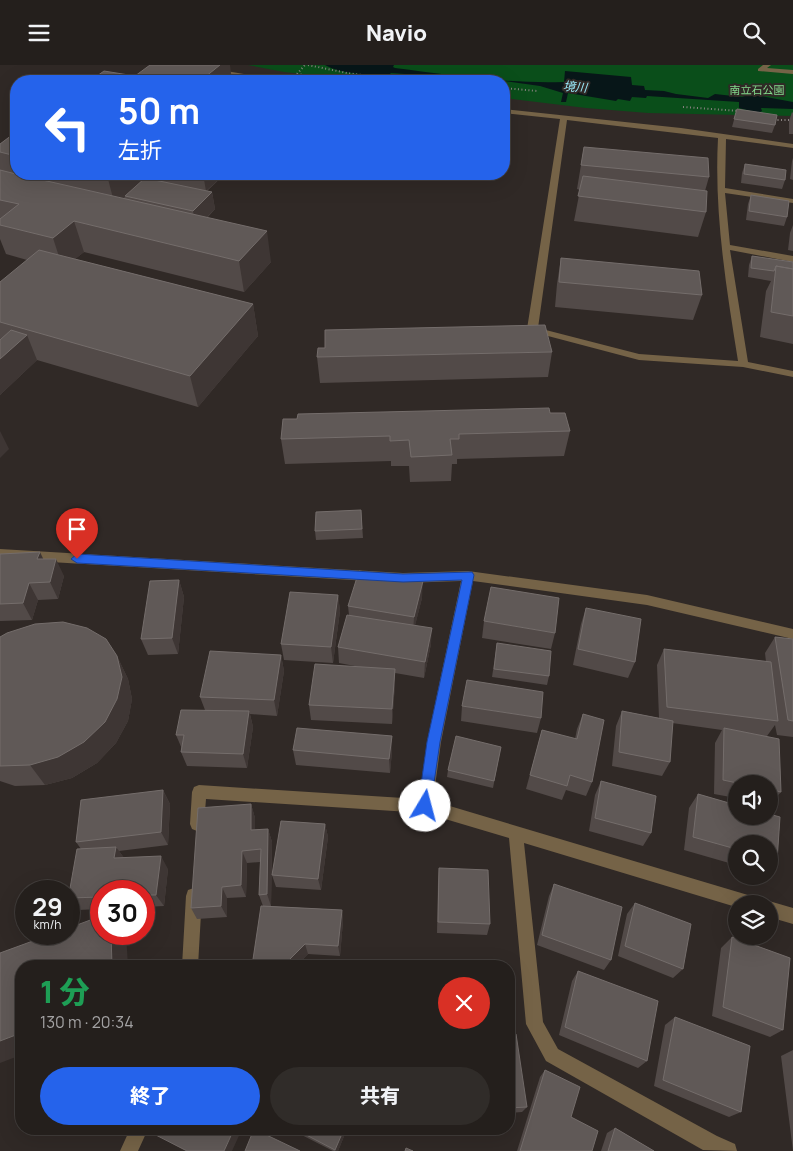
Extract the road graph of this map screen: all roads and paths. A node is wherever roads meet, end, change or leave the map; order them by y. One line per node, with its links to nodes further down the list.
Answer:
1 (306, 65): 6 (path); 7 (path)
2 (768, 65): 4 (street)
3 (205, 70): 5 (street)
4 (793, 72)
5 (236, 75)
6 (296, 75)
7 (362, 75)
8 (510, 112): 9 (street)
9 (564, 117): 10 (street); 16 (street)
10 (722, 135): 11 (street); 12 (street)
11 (793, 146)
12 (722, 190): 13 (street); 14 (street)
13 (793, 201)
14 (726, 247): 15 (street); 16 (street)
15 (793, 259)
16 (743, 364): 17 (street)
17 (793, 375)
18 (0, 554): 19 (street)
19 (468, 575): 20 (street); 21 (street)
20 (793, 633)
21 (425, 806): 22 (street); 23 (street)
22 (516, 835): 25 (street); 31 (street)
23 (196, 840)
24 (195, 879): 28 (street)
25 (728, 897)
26 (778, 912): 27 (street)
27 (793, 916)
28 (190, 960)
29 (136, 1135): 30 (street)
30 (129, 1151)
31 (728, 1151)

